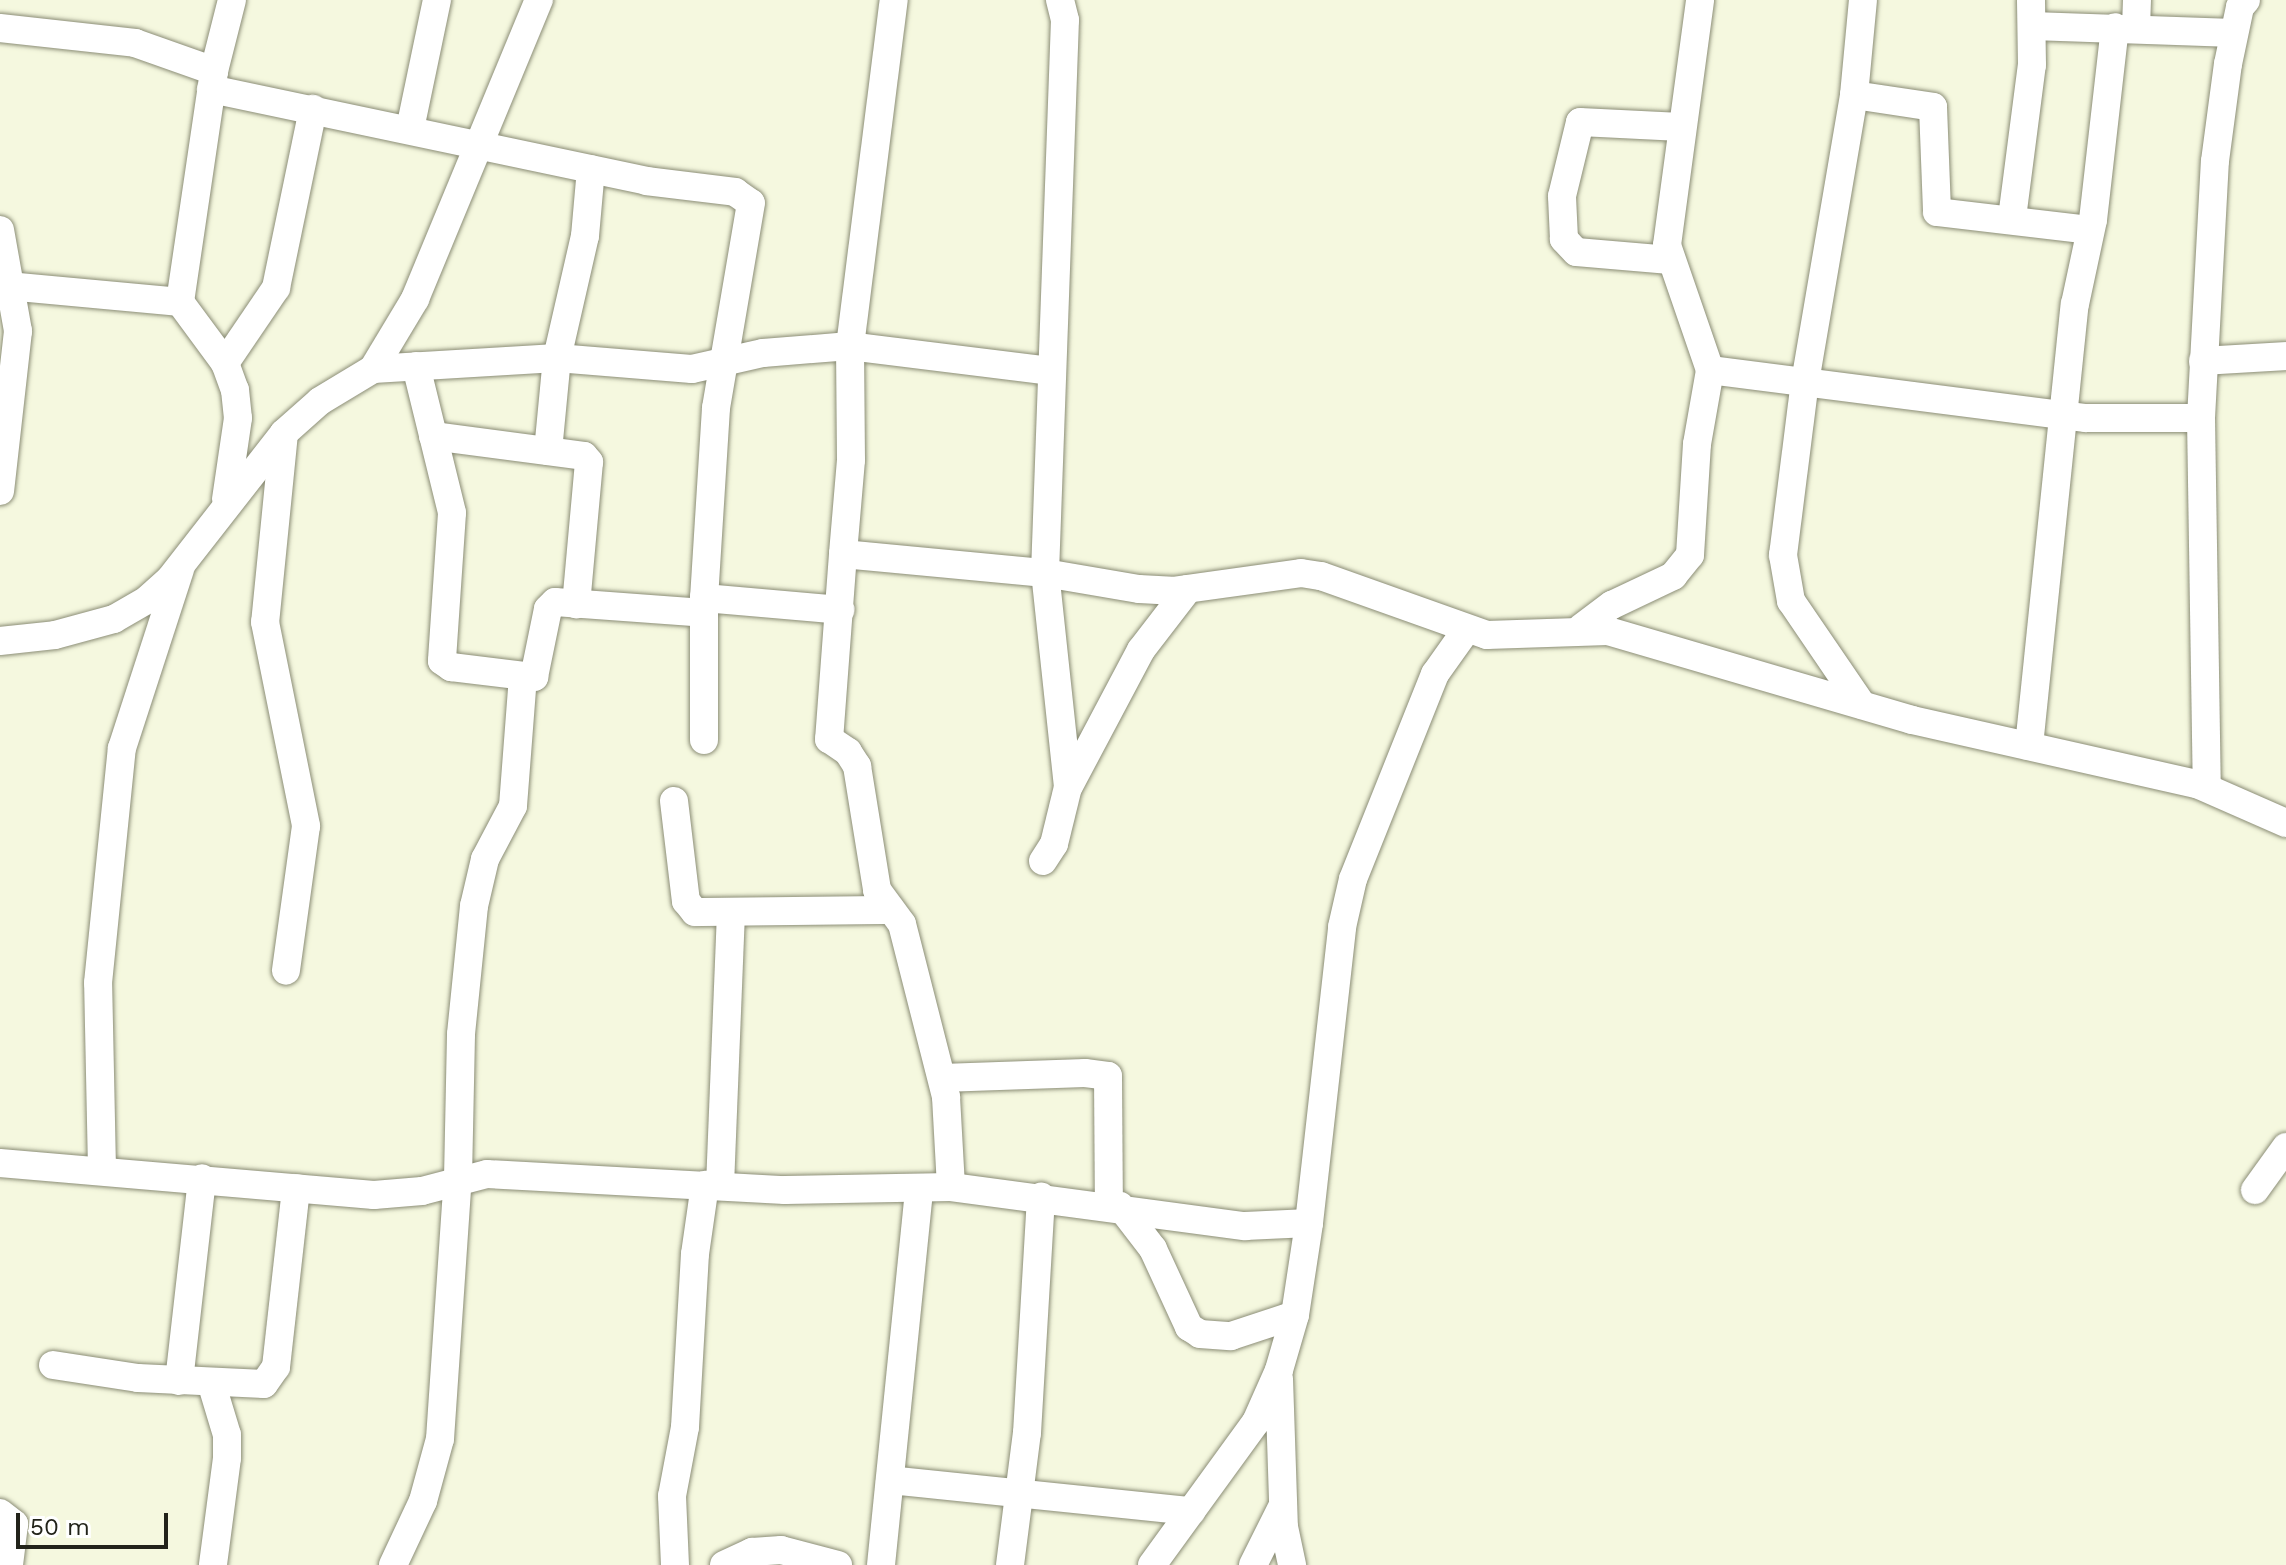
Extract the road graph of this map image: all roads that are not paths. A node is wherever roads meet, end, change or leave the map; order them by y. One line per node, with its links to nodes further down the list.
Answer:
1 (232, 0): 13 (street)
2 (437, 0): 17 (street)
3 (539, 0): 18 (street)
4 (894, 0): 26 (street)
5 (1060, 0): 35 (street)
6 (1700, 0): 16 (street)
7 (1863, 0): 14 (street)
8 (2137, 0): 12 (street)
9 (2240, 10): 12 (street); 29 (street)
10 (2031, 13): 12 (street); 20 (street)
11 (0, 28): 13 (street)
12 (2125, 28): 22 (street)
13 (212, 80): 15 (street); 25 (street)
14 (1854, 95): 20 (street); 36 (street)
15 (313, 109): 17 (street); 30 (street)
16 (1681, 127): 23 (street); 23 (street)
17 (410, 129): 18 (street)
18 (482, 145): 19 (street); 33 (street)
19 (591, 169): 28 (street); 31 (street)
20 (2012, 218): 22 (street)
21 (0, 230): 24 (street)
22 (2090, 230): 37 (street)
23 (1670, 260): 34 (street)
24 (4, 281): 25 (street); 42 (street)
25 (180, 302): 30 (street)
26 (850, 346): 31 (street); 35 (street); 44 (street)
27 (2286, 356): 29 (street)
28 (557, 358): 31 (street); 32 (street); 41 (street)
29 (2203, 361): 38 (street)
30 (225, 363): 43 (street)
31 (726, 364): 49 (street)
32 (416, 366): 33 (street); 40 (street)
33 (373, 369): 39 (street)
34 (1710, 370): 36 (street); 51 (street)
35 (1050, 371): 46 (street)
36 (1805, 382): 37 (street); 55 (street)
37 (2066, 415): 38 (street); 57 (street)
38 (2201, 418): 59 (street)
39 (284, 433): 43 (street); 65 (street)
40 (433, 436): 41 (street); 54 (street)
41 (548, 451): 48 (street)
42 (1, 480)
43 (226, 502): 45 (street)
44 (843, 554): 46 (street); 50 (street)
45 (181, 564): 53 (street); 69 (street)
46 (1045, 573): 47 (street); 58 (street)
47 (1188, 589): 52 (street); 58 (street)
48 (576, 604): 49 (street); 54 (street)
49 (704, 605): 50 (street); 56 (street)
50 (840, 610): 63 (street)
51 (1581, 628): 52 (street); 55 (street)
52 (1467, 629): 79 (street)
53 (0, 641)
54 (523, 676): 71 (street)
55 (1862, 705): 57 (street)
56 (704, 740)
57 (2029, 746): 59 (street)
58 (1068, 787): 62 (street)
59 (2207, 787): 61 (street)
60 (674, 801): 64 (street)
61 (2286, 823)
62 (1043, 861)
63 (891, 910): 64 (street); 66 (street)
64 (731, 912): 72 (street)
65 (286, 971)
66 (942, 1078): 73 (street); 78 (street)
67 (2286, 1147): 76 (street)
68 (0, 1163): 69 (street)
69 (102, 1169): 70 (street)
70 (202, 1178): 74 (street); 83 (street)
71 (458, 1178): 72 (street); 74 (street); 92 (street)
72 (712, 1186): 75 (street); 93 (street)
73 (951, 1187): 75 (street); 77 (street)
74 (296, 1188): 84 (street)
75 (919, 1189): 85 (street)
76 (2255, 1190)
77 (1041, 1196): 78 (street); 86 (street)
78 (1114, 1206): 79 (street); 80 (street)
79 (1309, 1223): 80 (street)
80 (1295, 1315): 82 (street)
81 (53, 1365): 83 (street)
82 (1279, 1370): 87 (street); 88 (street)
83 (179, 1381): 84 (street)
84 (211, 1382): 91 (street)
85 (890, 1480): 86 (street); 96 (street)
86 (1021, 1493): 88 (street); 97 (street)
87 (1283, 1505): 99 (street); 100 (street)
88 (1191, 1511): 98 (street)
89 (0, 1513): 90 (street)
90 (9, 1565)
91 (213, 1565)
92 (393, 1565)
93 (675, 1565)
94 (724, 1565): 95 (street)
95 (838, 1565)
96 (881, 1565)
97 (1010, 1565)
98 (1152, 1565)
99 (1253, 1565)
100 (1292, 1565)

